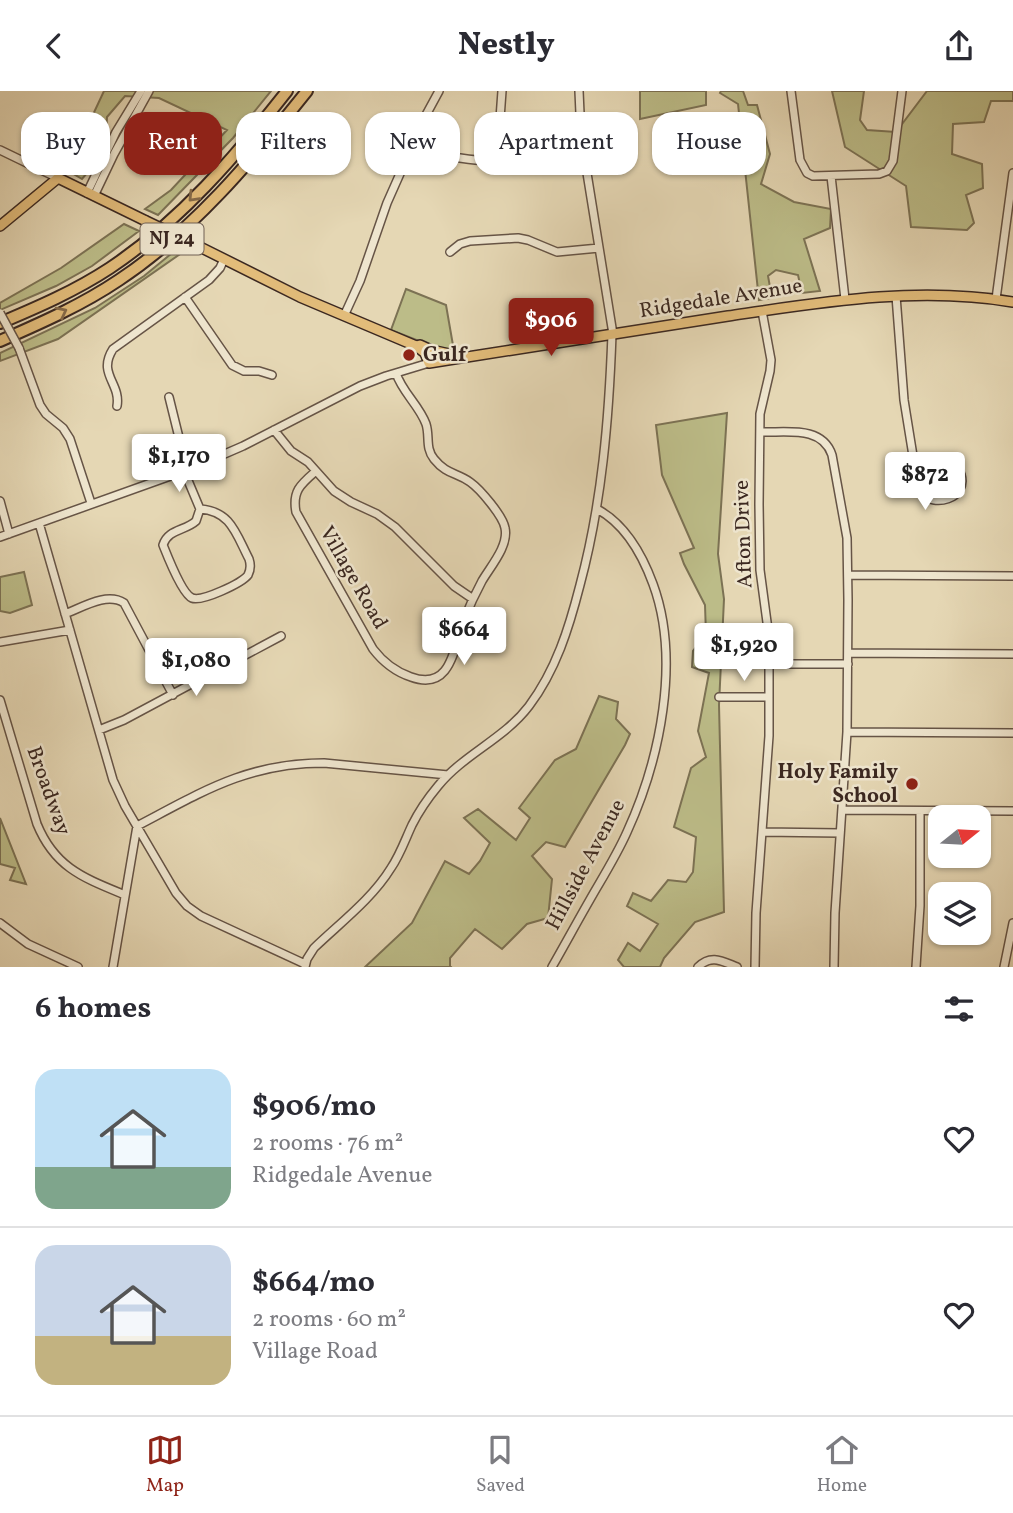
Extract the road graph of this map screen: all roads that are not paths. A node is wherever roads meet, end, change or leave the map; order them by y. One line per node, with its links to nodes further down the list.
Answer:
1 (141, 91): 19 (street)
2 (149, 91): 19 (street)
3 (287, 91): 32 (highway, NJ 24, one-way to 32)
4 (307, 91): 34 (highway, NJ 24, one-way to 4)
5 (439, 91): 10 (street)
6 (502, 91): 11 (street)
7 (579, 91): 12 (street)
8 (791, 91): 17 (street)
9 (902, 91): 17 (street)
10 (428, 112)
11 (500, 112)
12 (579, 112)
13 (0, 150): 18 (street)
14 (1013, 173): 27 (street)
15 (399, 175): 31 (street)
16 (588, 175): 21 (street)
17 (831, 176): 26 (street)
18 (58, 178): 19 (main road); 20 (main road)
19 (90, 194): 23 (main road, bridge)
20 (0, 226)
21 (599, 248): 22 (street); 33 (street)
22 (450, 252)
23 (224, 259): 25 (street); 31 (main road)
24 (896, 296): 26 (main road, Ridgedale Avenue); 27 (main road, Ridgedale Avenue); 45 (street)
25 (185, 297): 40 (street); 42 (street)
26 (845, 299): 29 (main road, Ridgedale Avenue)
27 (996, 299): 28 (main road, Ridgedale Avenue)
28 (1013, 302)
29 (762, 311): 33 (main road, Ridgedale Avenue); 44 (street, Afton Drive)
30 (0, 313): 49 (street, bridge)
31 (344, 316): 35 (main road)
32 (0, 323)
33 (613, 334): 37 (main road, Ridgedale Avenue); 51 (street)
34 (0, 341)
35 (416, 346): 36 (main road); 38 (main road)
36 (431, 351): 37 (main road); 38 (main road)
37 (462, 357): 38 (main road, Ridgedale Avenue)
38 (433, 363): 39 (street)
39 (396, 373): 43 (street); 57 (street, Village Road)
40 (272, 375)
41 (169, 397): 46 (street)
42 (117, 406)
43 (274, 430): 46 (street); 47 (street)
44 (760, 432): 55 (street); 64 (street, Afton Drive)
45 (914, 462): 45 (street)
46 (185, 471): 49 (street); 50 (street)
47 (316, 471): 57 (street); 57 (street, Village Road)
48 (0, 501): 53 (street)
49 (91, 503): 52 (street)
50 (200, 509): 50 (street)
51 (597, 509): 73 (street); 86 (street, Hillside Avenue)
52 (38, 523): 53 (street); 58 (street)
53 (9, 534): 54 (street)
54 (0, 537)
55 (848, 575): 56 (street); 62 (street)
56 (1013, 576)
57 (473, 599)
58 (65, 614): 59 (street); 66 (street)
59 (70, 630): 61 (street); 70 (street)
60 (281, 636): 66 (street)
61 (0, 642)
62 (848, 653): 63 (street); 65 (street)
63 (1013, 654)
64 (769, 664): 65 (street); 68 (street, Afton Drive)
65 (848, 664): 71 (street)
66 (173, 695): 70 (street)
67 (719, 697): 68 (street)
68 (769, 697): 78 (street, Afton Drive)
69 (0, 699): 80 (street, Broadway)
70 (99, 730): 77 (street)
71 (846, 732): 72 (street); 74 (street)
72 (1013, 733)
73 (448, 775): 77 (street); 83 (street)
74 (842, 810): 75 (street); 79 (street)
75 (920, 811): 76 (street); 91 (street)
76 (1013, 811)
77 (137, 826): 80 (street); 83 (street)
78 (762, 832): 79 (street); 89 (street, Afton Drive)
79 (841, 833): 90 (street)
80 (125, 895): 85 (street)
81 (0, 923): 84 (street)
82 (1013, 923): 92 (street)
83 (305, 965)
84 (78, 967)
85 (113, 967)
86 (552, 967)
87 (698, 967): 88 (street)
88 (737, 967)
89 (755, 967)
90 (834, 967)
91 (916, 967)
92 (1004, 967)

